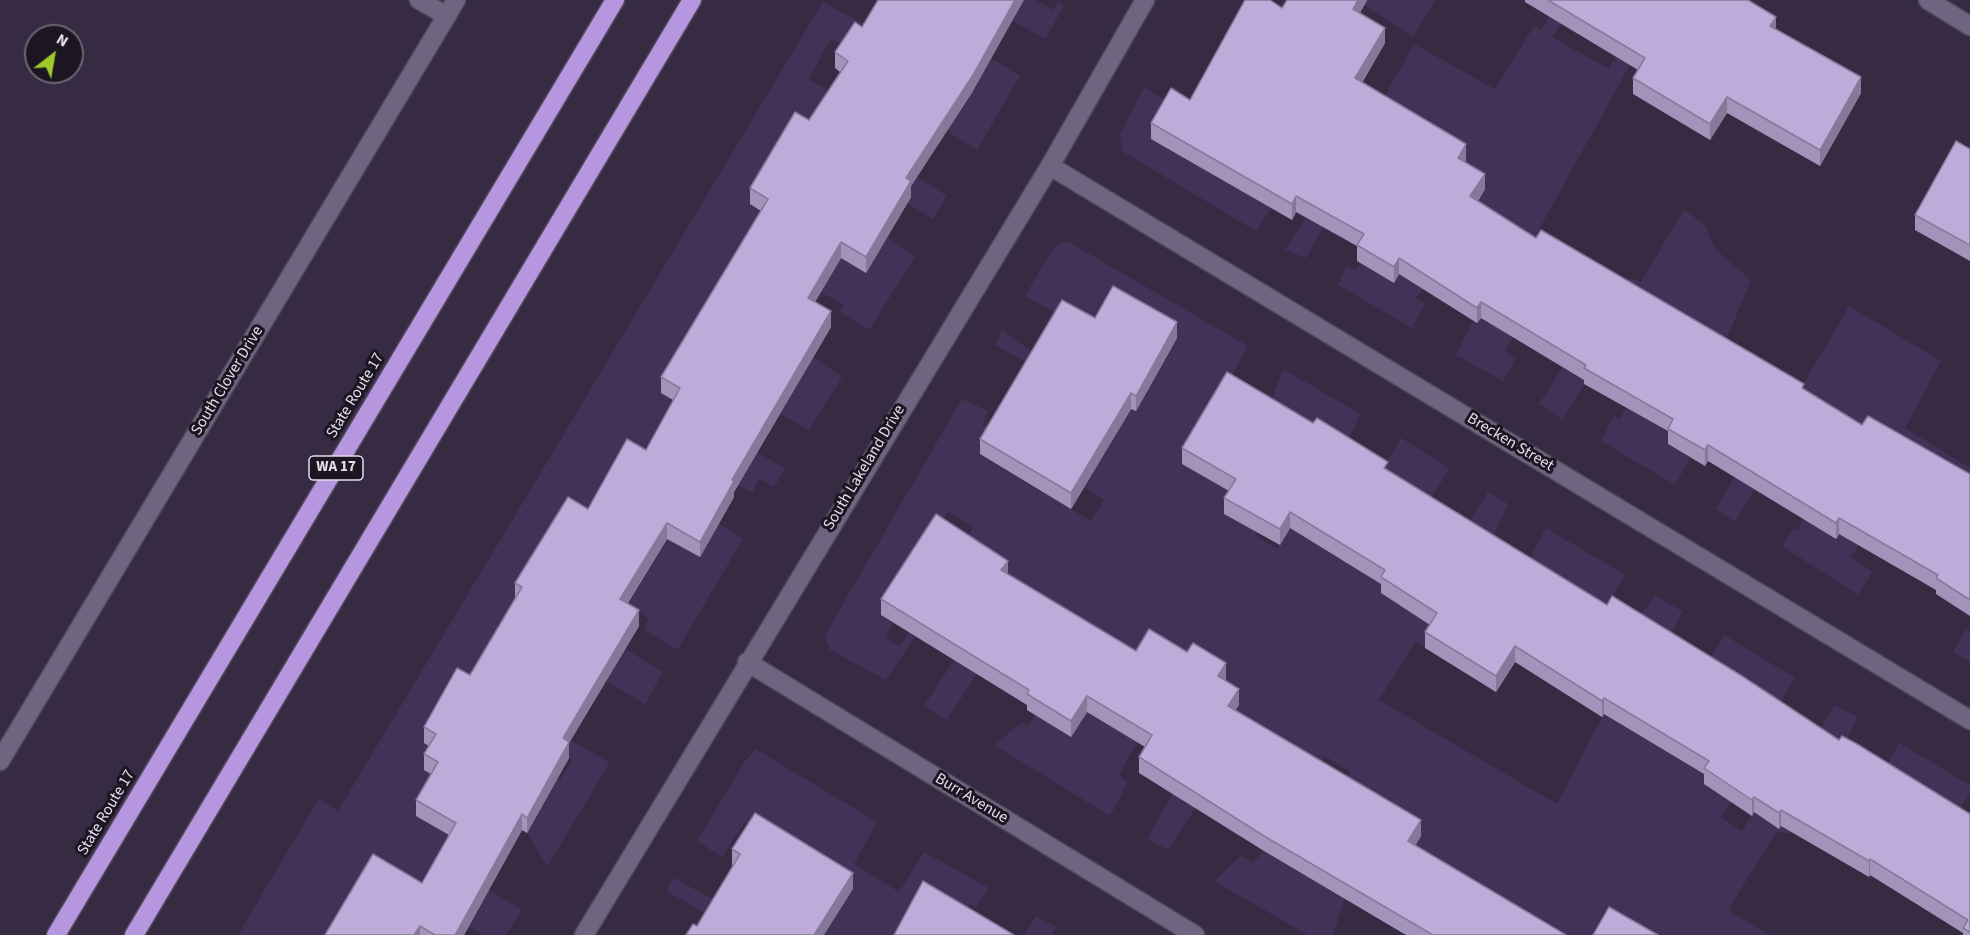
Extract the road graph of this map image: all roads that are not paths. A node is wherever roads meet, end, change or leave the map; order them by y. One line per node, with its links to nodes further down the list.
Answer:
1 (419, 0): 6 (street)
2 (615, 0): 12 (highway, State Route 17 / WA 17)
3 (692, 0): 13 (highway)
4 (1145, 0): 8 (street, South Lakeland Drive)
5 (1928, 0): 7 (street)
6 (451, 8): 11 (street, South Clover Drive)
7 (1970, 26)
8 (1050, 166): 9 (street, South Lakeland Drive); 10 (street, Brecken Street)
9 (747, 662): 14 (street, South Lakeland Drive); 15 (street, Burr Avenue)
10 (1970, 720)
11 (0, 761)
12 (56, 935)
13 (134, 935)
14 (584, 935)
15 (1195, 935)

